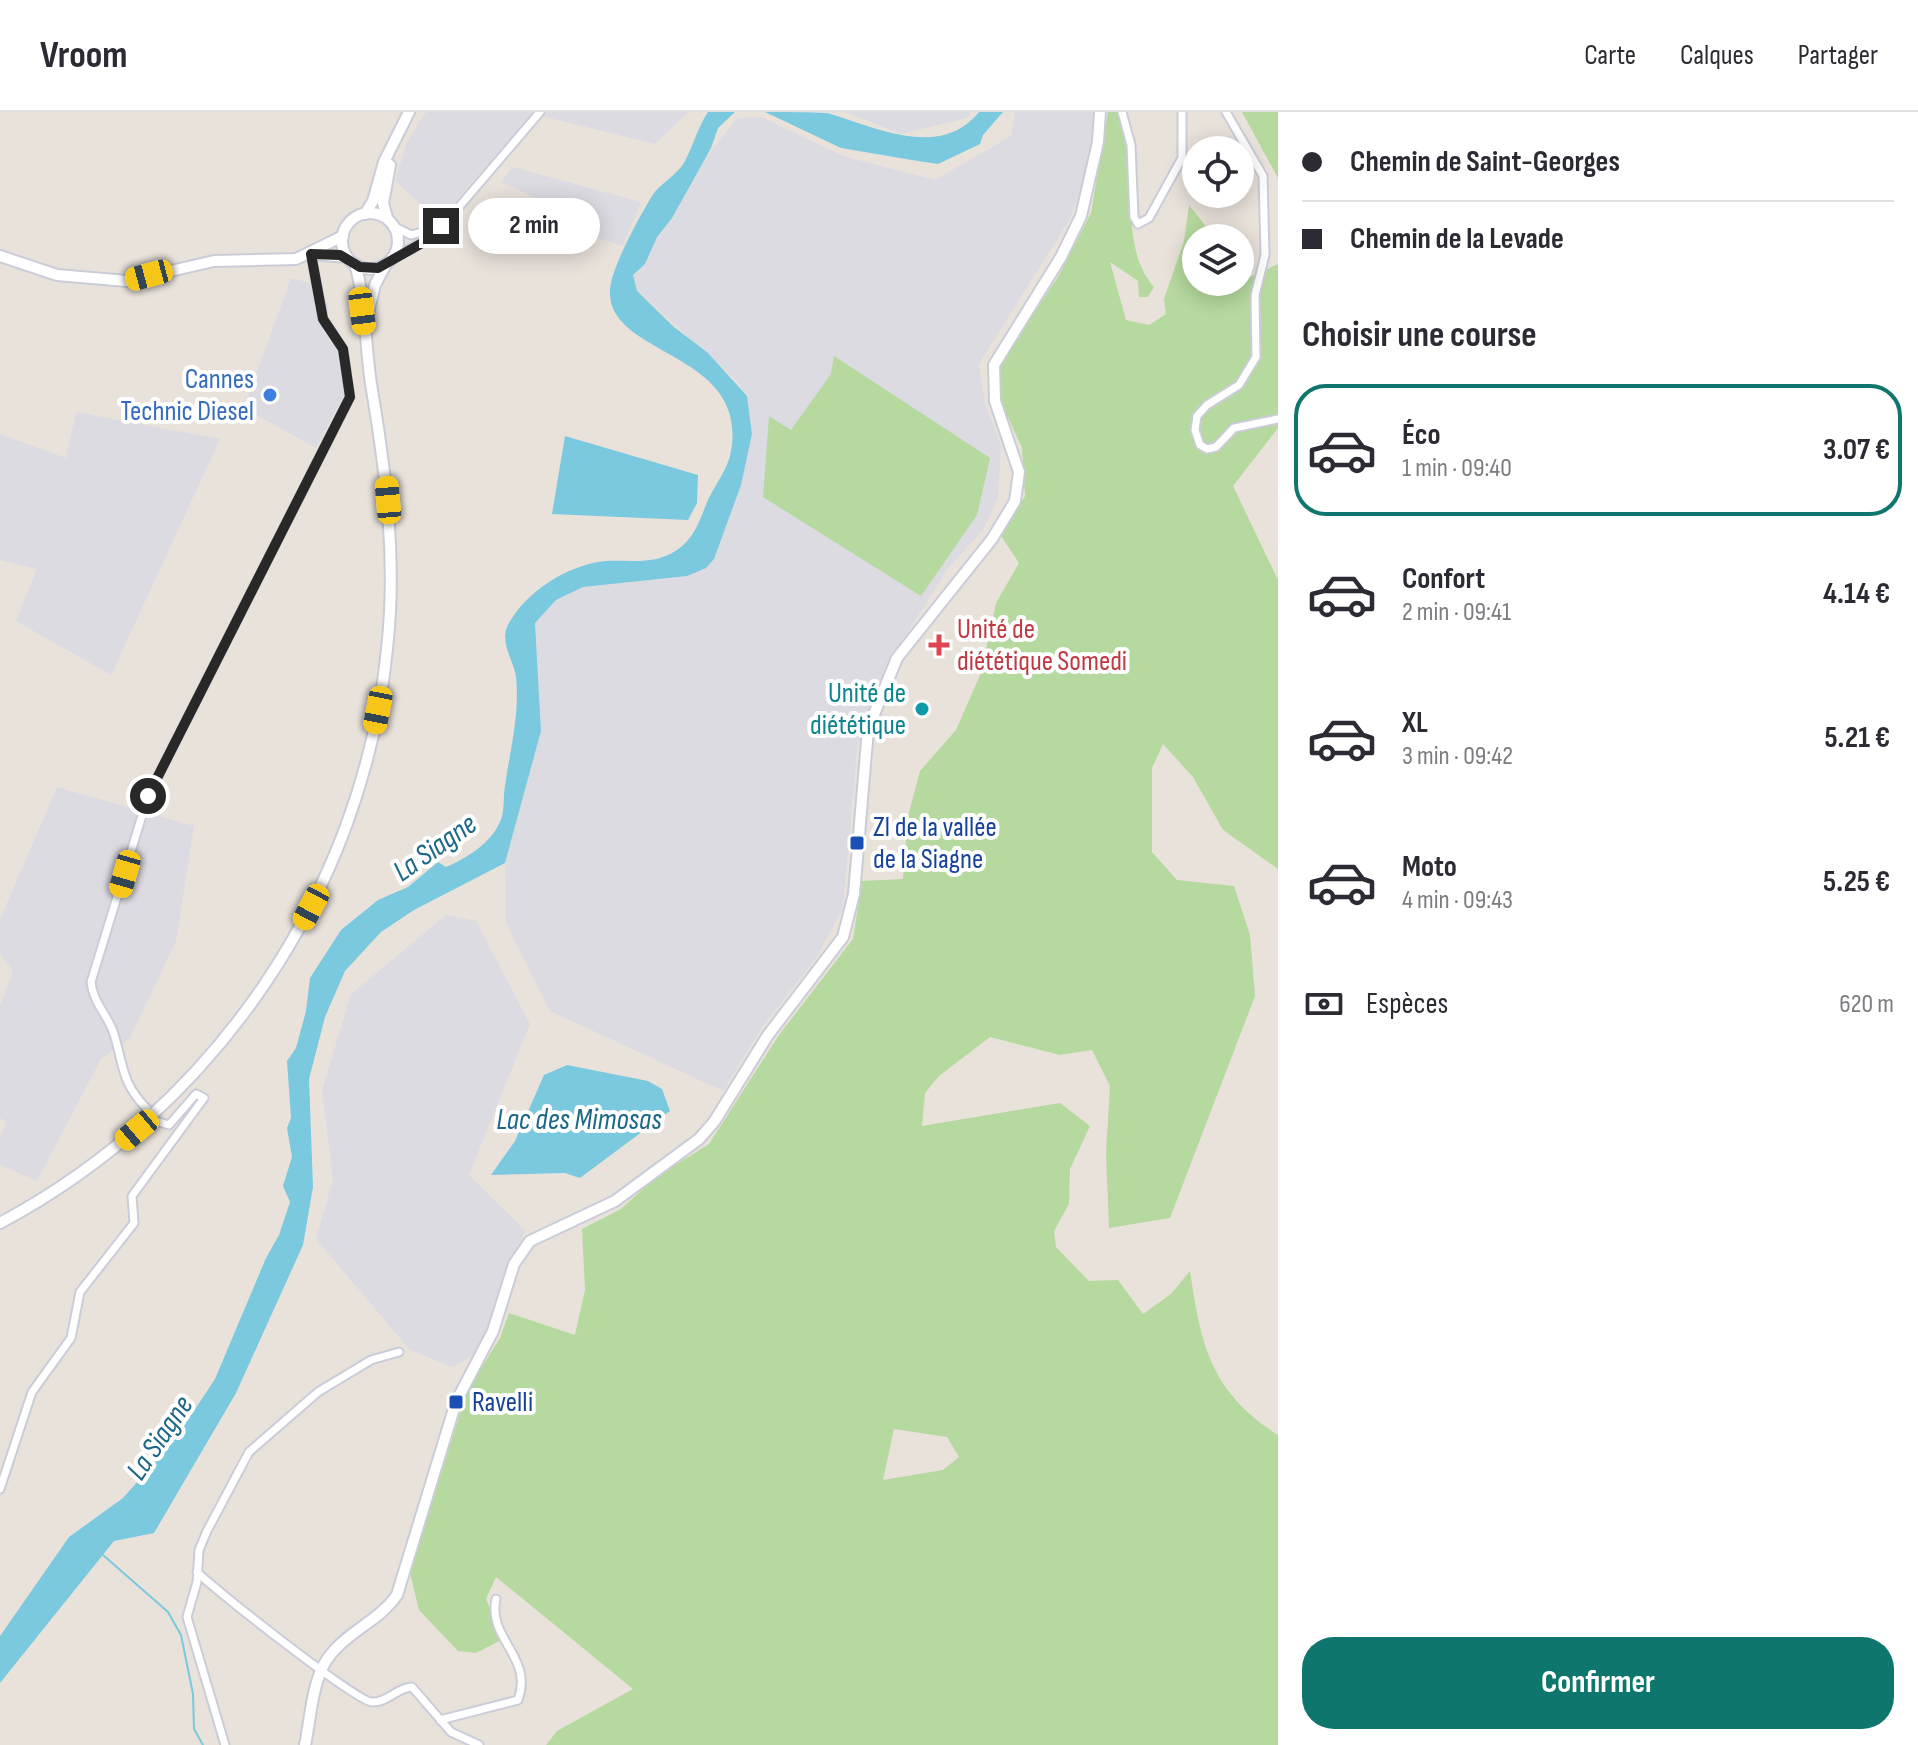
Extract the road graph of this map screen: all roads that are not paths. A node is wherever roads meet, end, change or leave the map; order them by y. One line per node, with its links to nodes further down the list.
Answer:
1 (409, 112): 7 (street)
2 (540, 112): 10 (street)
3 (1100, 112): 25 (street)
4 (1122, 112): 5 (street)
5 (1182, 112)
6 (1226, 112): 17 (street)
7 (393, 144): 8 (street); 9 (street)
8 (365, 214): 9 (street); 11 (street)
9 (390, 222): 10 (street); 15 (street)
10 (441, 226): 15 (street)
11 (343, 236): 12 (street); 14 (street)
12 (311, 254): 13 (street); 14 (street); 18 (street)
13 (0, 256)
14 (351, 260): 15 (street); 16 (street)
15 (390, 261): 16 (street)
16 (366, 336): 20 (street)
17 (1278, 419)
18 (147, 1109)
19 (159, 1122): 22 (street)
20 (0, 1223)
21 (399, 1352): 23 (street)
22 (0, 1489)
23 (197, 1572): 25 (street); 27 (street)
24 (496, 1599): 26 (street)
25 (321, 1672): 26 (street); 28 (street)
26 (440, 1720): 29 (street)
27 (225, 1745)
28 (305, 1745)
29 (479, 1745)

